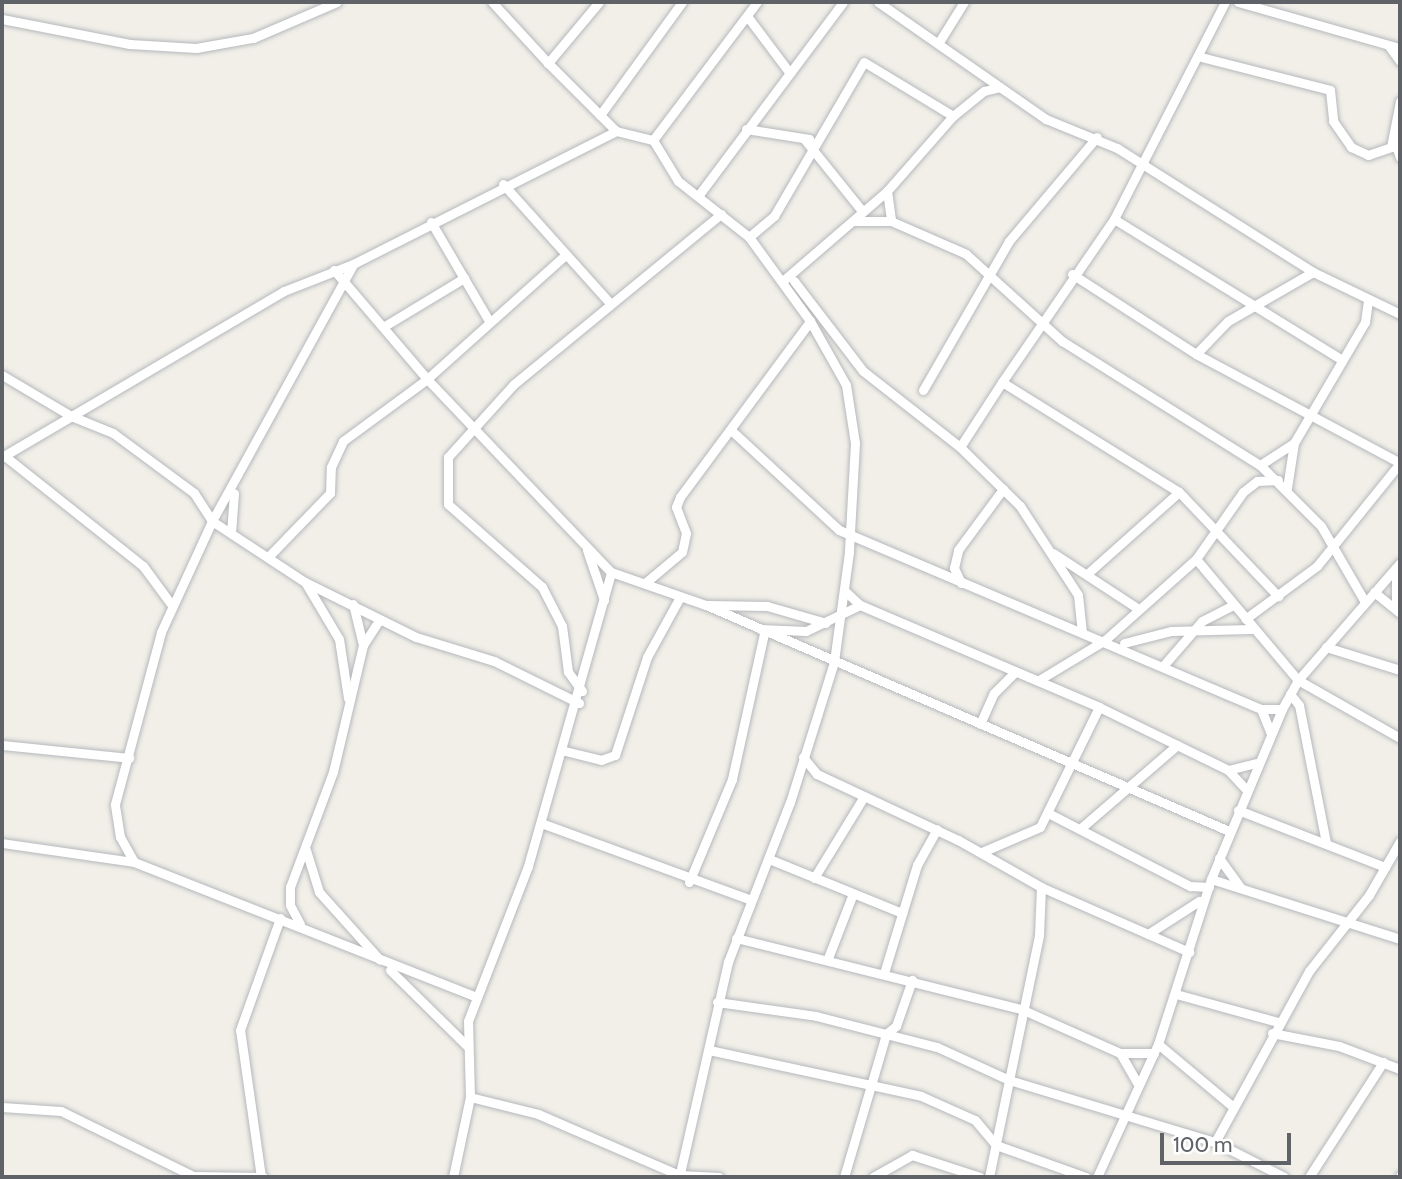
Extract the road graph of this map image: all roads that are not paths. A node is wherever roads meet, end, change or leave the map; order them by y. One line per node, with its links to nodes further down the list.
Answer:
1 (337, 2): 12 (street)
2 (492, 2): 18 (street)
3 (599, 2): 18 (street)
4 (682, 2): 24 (street)
5 (757, 2): 11 (street)
6 (843, 2): 19 (street)
7 (878, 2): 13 (street)
8 (964, 2): 13 (street)
9 (1225, 2): 16 (street)
10 (1238, 2): 14 (street)
11 (747, 16): 19 (street); 32 (street)
12 (2, 19)
13 (939, 42): 20 (street)
14 (1389, 46): 15 (street); 17 (street)
15 (1400, 48)
16 (1201, 57): 31 (street); 35 (street)
17 (1400, 61)
18 (548, 63): 24 (street)
19 (789, 72): 25 (street)
20 (987, 79): 21 (street); 22 (street)
21 (1000, 88): 22 (street); 30 (street)
22 (984, 91): 26 (street)
23 (1400, 101): 31 (street)
24 (600, 115): 29 (street)
25 (757, 115): 27 (street); 28 (street)
26 (953, 116): 33 (street); 37 (street)
27 (746, 129): 28 (street); 38 (street)
28 (767, 130): 33 (street)
29 (616, 131): 32 (street); 36 (street)
30 (1097, 137): 35 (street); 49 (street)
31 (1394, 139): 34 (street)
32 (653, 140): 38 (street)
33 (809, 144): 39 (street); 45 (street)
34 (1400, 157)
35 (1144, 166): 41 (street); 50 (street)
36 (503, 184): 44 (street); 46 (street)
37 (887, 191): 39 (street); 43 (street)
38 (698, 196): 40 (street)
39 (862, 211): 42 (street)
40 (721, 214): 45 (street); 60 (street)
41 (1114, 219): 51 (street); 61 (street)
42 (854, 221): 43 (street); 53 (street)
43 (891, 221): 49 (street)
44 (431, 222): 47 (street); 52 (street)
45 (749, 237): 55 (street)
46 (565, 255): 60 (street); 64 (street)
47 (353, 264): 48 (street); 54 (street)
48 (334, 270): 54 (street); 76 (street)
49 (991, 272): 56 (street); 57 (street)
50 (1313, 272): 59 (street); 61 (street)
51 (1072, 274): 67 (street); 69 (street)
52 (464, 278): 64 (street); 68 (street)
53 (794, 279): 55 (street); 58 (street); 80 (street)
54 (342, 280): 68 (street); 87 (street)
55 (782, 280): 58 (street)
56 (982, 284): 57 (street); 74 (street)
57 (999, 284): 67 (street)
58 (791, 294): 65 (street)
59 (1368, 300): 62 (street); 66 (street)
60 (609, 302): 77 (street)
61 (1255, 304): 69 (street); 70 (street)
62 (1386, 308): 63 (street); 66 (street)
63 (1400, 314)
64 (488, 319): 72 (street)
65 (810, 321): 78 (street); 92 (street)
66 (1365, 321): 70 (street)
67 (1038, 323): 73 (street); 82 (street)
68 (383, 327): 72 (street)
69 (1196, 354): 75 (street)
70 (1342, 360): 75 (street)
71 (2, 375): 76 (street)
72 (427, 379): 77 (street); 98 (street)
73 (1002, 382): 80 (street); 88 (street)
74 (923, 390)
75 (1312, 413): 79 (street); 95 (street)
76 (71, 416): 81 (street); 89 (street)
77 (471, 424): 94 (street); 138 (street)
78 (731, 430): 92 (street); 104 (street)
79 (1294, 443): 82 (street); 85 (street)
80 (960, 447): 86 (street)
81 (4, 457): 112 (street)
82 (1261, 466): 83 (street); 84 (street)
83 (1278, 480): 84 (street); 85 (street)
84 (1257, 481): 90 (street)
85 (1287, 488): 95 (street)
86 (1003, 489): 97 (street); 105 (street)
87 (234, 491): 89 (street); 91 (street)
88 (1179, 492): 90 (street); 102 (street)
89 (212, 521): 91 (street); 112 (street)
90 (1216, 531): 99 (street); 108 (street)
91 (231, 533): 98 (street)
92 (850, 536): 93 (street); 96 (street)
93 (866, 543): 96 (street); 105 (street)
94 (586, 546): 101 (street); 110 (street)
95 (1334, 548): 108 (street); 111 (street)
96 (849, 552): 106 (street)
97 (1052, 552): 102 (street); 127 (street)
98 (270, 555): 103 (street)
99 (1196, 559): 116 (street); 117 (street)
100 (1398, 565): 107 (street); 118 (street)
101 (611, 572): 104 (street); 110 (street)
102 (1087, 575): 117 (street)
103 (305, 582): 113 (street); 140 (street)
104 (645, 583): 109 (street)
105 (961, 583): 127 (street)
106 (846, 592): 115 (street); 119 (street)
107 (1374, 592): 111 (street); 118 (street)
108 (1278, 596): 120 (street)
109 (680, 597): 114 (street); 150 (street)
110 (604, 601): 138 (street)
111 (1365, 602): 131 (street)
112 (171, 604): 152 (street)
113 (353, 604): 121 (street); 129 (street)
114 (706, 604): 122 (street); 126 (street)
115 (860, 605): 119 (street); 135 (street)
116 (1233, 606): 120 (street); 125 (street)
117 (1137, 608): 123 (street)
118 (1398, 611)
119 (845, 612): 122 (street); 132 (street)
120 (1245, 619): 124 (street)
121 (379, 620): 129 (street); 141 (street)
122 (827, 623): 126 (street)
123 (1123, 624): 128 (street); 130 (street)
124 (1251, 629): 125 (street); 137 (street)
125 (1194, 630): 130 (street); 133 (street)
126 (760, 631): 132 (street); 177 (street)
127 (1082, 632): 128 (street)
128 (1105, 640): 130 (street); 136 (street)
129 (363, 645): 140 (street)
130 (1124, 646): 133 (street)
131 (1326, 648): 134 (street); 137 (street)
132 (834, 662): 145 (street); 151 (street)
133 (1163, 666): 143 (street)
134 (1400, 670)
135 (1016, 672): 136 (street); 145 (street)
136 (1039, 680): 142 (street)
137 (1298, 680): 139 (street); 147 (street)
138 (582, 691): 141 (street)
139 (1290, 694): 144 (street); 169 (street)
140 (348, 703): 170 (street)
141 (579, 703): 150 (street)
142 (1100, 707): 149 (street); 153 (street)
143 (1261, 709): 144 (street); 146 (street)
144 (1282, 709): 146 (street)
145 (980, 724): 153 (street)
146 (1270, 734): 154 (street)
147 (1400, 738)
148 (2, 745): 152 (street)
149 (1177, 745): 155 (street); 158 (street)
150 (565, 751): 163 (street)
151 (803, 757): 156 (street); 157 (street)
152 (129, 758): 174 (street)
153 (1074, 762): 158 (street); 162 (street)
154 (1257, 764): 155 (street); 159 (street)
155 (1228, 770): 159 (street)
156 (798, 774): 157 (street); 173 (street)
157 (817, 774): 160 (street)
158 (1125, 785): 164 (street); 166 (street)
159 (1246, 789): 161 (street)
160 (863, 798): 165 (street); 176 (street)
161 (1238, 810): 166 (street); 169 (street)
162 (1048, 813): 164 (street); 171 (street)
163 (541, 823): 177 (street); 202 (street)
164 (1082, 828): 179 (street)
165 (937, 830): 171 (street); 187 (street)
166 (1229, 831): 172 (street)
167 (1400, 841): 175 (street)
168 (2, 843): 174 (street)
169 (1326, 843): 175 (street)
170 (306, 849): 191 (street); 198 (street)
171 (982, 852): 180 (street)
172 (1219, 858): 178 (street); 181 (street)
173 (768, 859): 176 (street); 184 (street)
174 (134, 862): 189 (street)
175 (1385, 867): 190 (street)
176 (814, 878): 183 (street)
177 (689, 882): 184 (street)
178 (1210, 883): 179 (street); 181 (street); 186 (street)
179 (1189, 886): 186 (street)
180 (1041, 887): 182 (street); 185 (street)
181 (1241, 888): 188 (street)
182 (1055, 893): 185 (street); 192 (street)
183 (852, 896): 187 (street); 197 (street)
184 (751, 900): 193 (street)
185 (1044, 902): 204 (street)
186 (1200, 903): 192 (street); 196 (street)
187 (902, 914): 199 (street)
188 (1330, 916): 190 (street); 194 (street)
189 (280, 918): 191 (street); 226 (street)
190 (1348, 922): 194 (street); 195 (street)
191 (300, 925): 198 (street)
192 (1147, 934): 196 (street)
193 (736, 938): 197 (street); 203 (street)
194 (1329, 939): 205 (street)
195 (1400, 939)
196 (1189, 952): 201 (street)
197 (828, 958): 199 (street)
198 (385, 965): 202 (street); 208 (street)
199 (884, 973): 200 (street)
200 (912, 979): 204 (street); 206 (street)
201 (1176, 994): 205 (street); 209 (street)
202 (476, 998): 208 (street)
203 (717, 1002): 206 (street); 210 (street)
204 (1021, 1009): 211 (street); 214 (street)
205 (1278, 1021): 207 (street)
206 (886, 1034): 214 (street); 215 (street)
207 (1272, 1034): 212 (street); 218 (street)
208 (466, 1045): 217 (street)
209 (1156, 1048): 211 (street); 216 (street); 218 (street)
210 (709, 1050): 215 (street); 224 (street)
211 (1120, 1053): 216 (street)
212 (1383, 1062): 213 (street); 235 (street)
213 (1400, 1069)
214 (1009, 1080): 220 (street); 222 (street)
215 (870, 1082): 222 (street); 225 (street)
216 (1136, 1083): 220 (street)
217 (470, 1097): 224 (street); 227 (street)
218 (1231, 1105): 221 (street)
219 (2, 1107): 223 (street)
220 (1123, 1114): 221 (street); 233 (street)
221 (1215, 1142): 234 (street)
222 (996, 1144): 231 (street); 232 (street)
223 (193, 1176): 226 (street)
224 (679, 1176): 228 (street)
225 (847, 1176)
226 (262, 1177)
227 (453, 1177)
228 (719, 1177)
229 (873, 1177): 230 (street)
230 (980, 1177)
231 (989, 1177)
232 (1086, 1177)
233 (1097, 1177)
234 (1284, 1177)
235 (1309, 1177)

